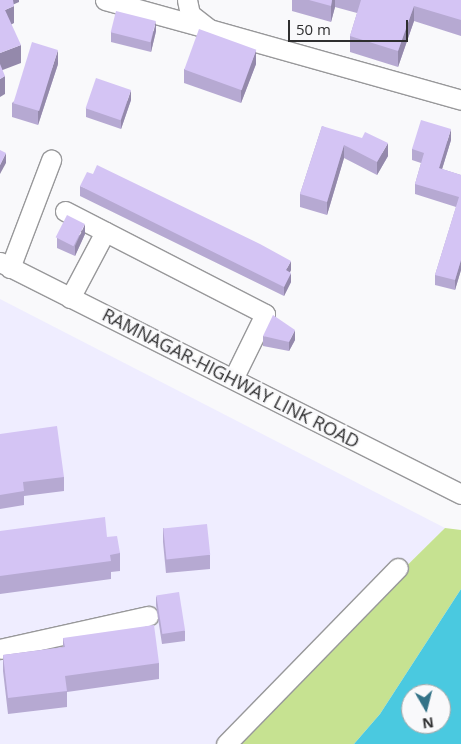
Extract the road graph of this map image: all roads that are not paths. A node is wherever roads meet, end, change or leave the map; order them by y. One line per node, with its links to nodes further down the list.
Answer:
1 (105, 0): 3 (street)
2 (187, 0): 3 (street)
3 (209, 29): 4 (street)
4 (461, 100)
5 (51, 160): 8 (street)
6 (65, 211): 7 (street)
7 (105, 232): 9 (street); 10 (street)
8 (5, 265): 9 (street, RAMNAGAR-HIGHWAY LINK ROAD)
9 (70, 298): 10 (street, RAMNAGAR-HIGHWAY LINK ROAD)
10 (233, 379): 11 (street, RAMNAGAR-HIGHWAY LINK ROAD)
11 (461, 494)
12 (398, 568): 15 (street)
13 (148, 616): 14 (street)
14 (0, 649)
15 (226, 744)

